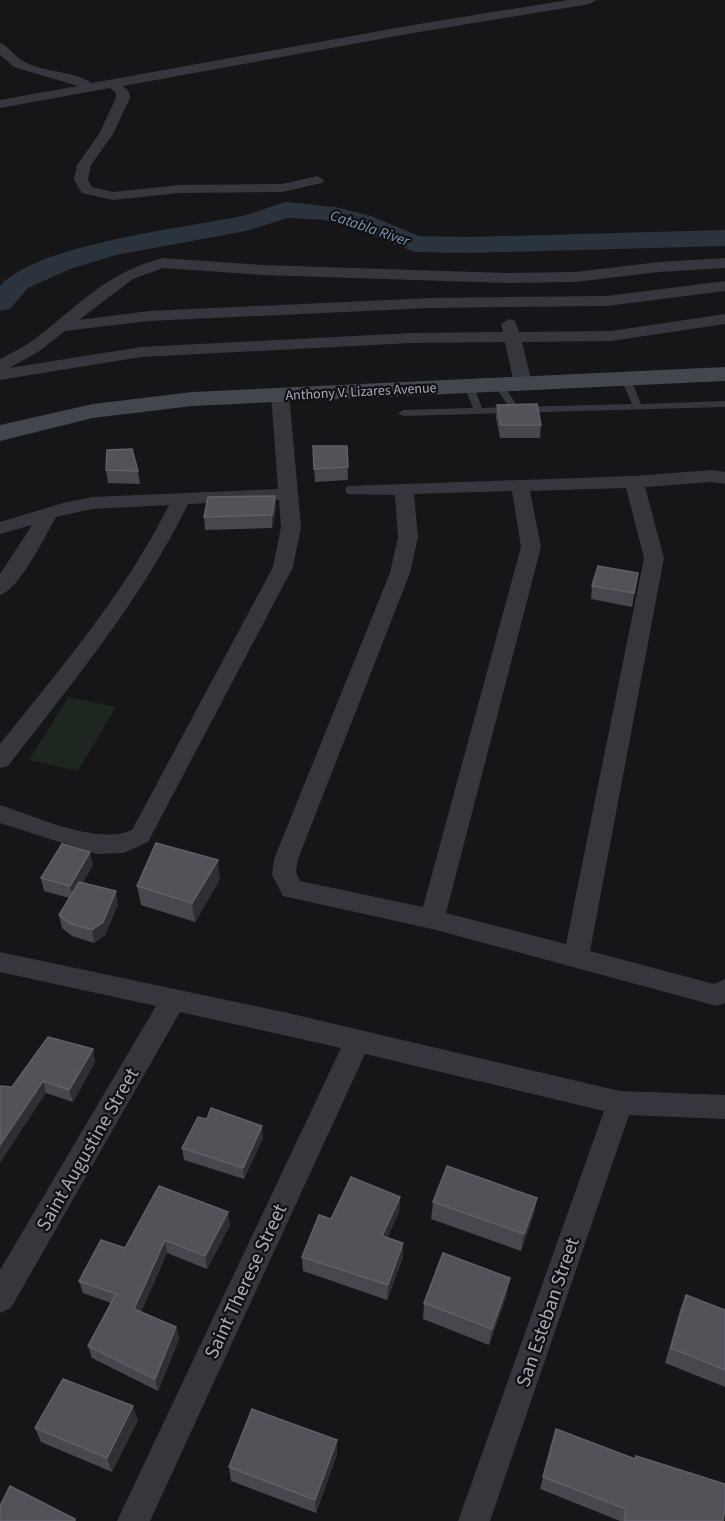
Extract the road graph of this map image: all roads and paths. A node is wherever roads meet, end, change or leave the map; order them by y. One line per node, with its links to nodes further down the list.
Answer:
1 (590, 0): 3 (street)
2 (0, 47): 4 (street)
3 (114, 84): 4 (street); 6 (street)
4 (91, 88): 5 (street)
5 (0, 104)
6 (317, 180)
7 (725, 263): 8 (street)
8 (506, 278): 10 (street); 12 (street)
9 (725, 286): 10 (street)
10 (506, 304): 12 (street); 13 (street)
11 (725, 319): 13 (street)
12 (58, 327): 14 (street)
13 (510, 338): 16 (street); 18 (street)
14 (0, 367)
15 (725, 374): 17 (main road, Anthony V. Lizares Avenue)
16 (0, 375)
17 (626, 379): 18 (main road, Anthony V. Lizares Avenue); 22 (lane)
18 (511, 384): 19 (main road, Anthony V. Lizares Avenue); 23 (lane)
19 (469, 386): 20 (main road, Anthony V. Lizares Avenue); 24 (lane)
20 (280, 394): 26 (main road, Anthony V. Lizares Avenue); 32 (street)
21 (725, 405): 22 (lane)
22 (638, 407): 23 (lane)
23 (515, 410): 24 (lane)
24 (480, 411): 25 (lane)
25 (403, 413)
26 (0, 433)
27 (725, 478): 28 (street)
28 (634, 482): 29 (street); 40 (street)
29 (520, 486): 30 (street); 39 (street)
30 (404, 489): 31 (street); 39 (street)
31 (354, 490)
32 (289, 494): 33 (street); 38 (street)
33 (182, 498): 34 (street); 37 (street)
34 (49, 513): 35 (street); 36 (street)
35 (0, 528)
36 (0, 588)
37 (0, 760)
38 (0, 814)
39 (432, 919): 40 (street)
40 (576, 957): 42 (street)
41 (1, 964): 43 (street)
42 (725, 990)
43 (174, 999): 44 (street); 47 (street, Saint Augustine Street)
44 (357, 1042): 45 (street); 48 (street, Saint Therese Street)
45 (620, 1103): 46 (street); 49 (street, San Esteban Street)
46 (725, 1107)
47 (0, 1298)
48 (134, 1521)
49 (474, 1521)

